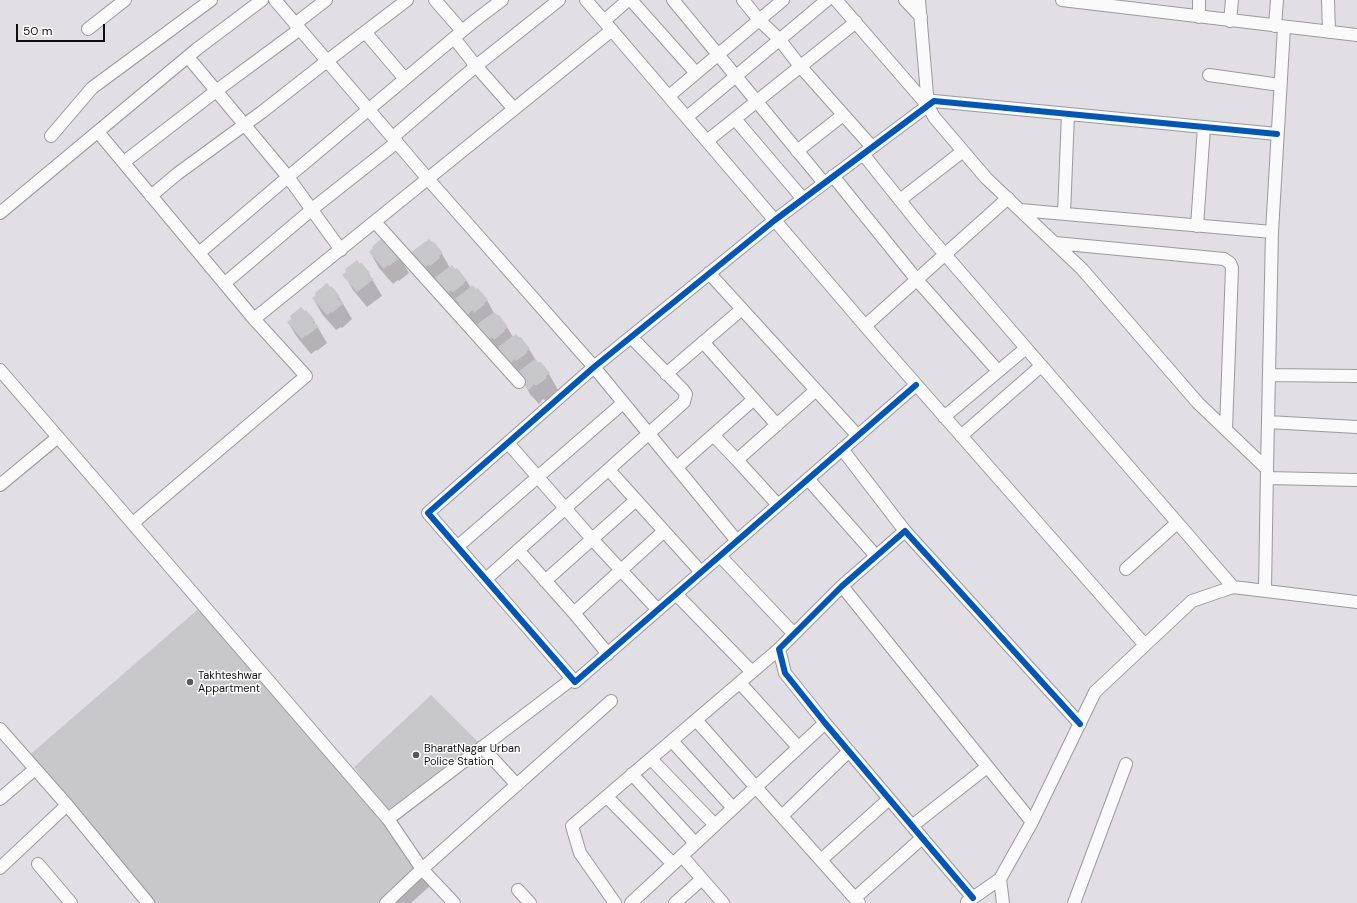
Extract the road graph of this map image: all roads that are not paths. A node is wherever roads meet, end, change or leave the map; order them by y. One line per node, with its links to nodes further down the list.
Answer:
1 (125, 0): 32 (street)
2 (210, 0): 63 (street)
3 (262, 0): 40 (street)
4 (275, 0): 30 (street)
5 (326, 0): 30 (street)
6 (407, 0): 34 (street)
7 (435, 0): 36 (street)
8 (502, 0): 36 (street)
9 (559, 0): 42 (street)
10 (586, 0): 27 (street)
11 (629, 0): 27 (street); 44 (street)
12 (743, 0): 26 (street)
13 (782, 0): 26 (street)
14 (827, 0): 38 (street)
15 (836, 0): 29 (street)
16 (905, 0): 24 (street)
17 (919, 0): 24 (street)
18 (1062, 0): 25 (street)
19 (1198, 0): 25 (street)
20 (1232, 0): 28 (street)
21 (1277, 0): 31 (street)
22 (1328, 0): 35 (street)
23 (675, 1): 39 (street)
24 (921, 17): 52 (street)
25 (1199, 17): 28 (street)
26 (759, 20): 38 (street); 39 (street)
27 (604, 21): 33 (street)
28 (1230, 21): 31 (street)
29 (856, 22): 43 (street); 52 (street)
30 (297, 26): 41 (street); 49 (street)
31 (1280, 27): 35 (street); 48 (street)
32 (88, 29)
33 (612, 30): 50 (street); 53 (street)
34 (365, 32): 41 (street); 47 (street)
35 (1329, 32): 37 (street)
36 (458, 35): 42 (street); 47 (street)
37 (1357, 35)
38 (779, 39): 43 (street); 46 (street)
39 (718, 55): 44 (street); 46 (street)
40 (188, 57): 49 (street); 61 (street)
41 (327, 61): 54 (street); 59 (street)
42 (476, 66): 53 (street); 64 (street)
43 (800, 66): 51 (street); 56 (street)
44 (696, 73): 50 (street)
45 (1209, 75): 48 (street)
46 (736, 76): 51 (street); 57 (street)
47 (406, 79): 54 (street)
48 (1280, 85): 62 (street)
49 (216, 91): 59 (street); 69 (street)
50 (669, 96): 57 (street)
51 (756, 102): 58 (street); 66 (street)
52 (928, 106): 55 (street); 67 (street); 68 (street)
53 (514, 109): 71 (street)
54 (369, 110): 64 (street); 70 (street)
55 (1068, 114): 60 (street); 80 (street)
56 (843, 115): 66 (street); 67 (street)
57 (687, 117): 65 (street)
58 (735, 119): 65 (street); 75 (street)
59 (245, 125): 70 (street); 73 (street)
60 (1204, 127): 62 (street); 83 (street)
61 (98, 132): 69 (street); 79 (street)
62 (1277, 134): 84 (street)
63 (51, 136)
64 (395, 139): 71 (street); 77 (street)
65 (707, 141): 81 (street)
66 (797, 151): 72 (street)
67 (868, 151): 72 (street); 76 (street)
68 (963, 152): 74 (street); 76 (street)
69 (124, 162): 73 (street)
70 (288, 177): 77 (street); 87 (street)
71 (428, 179): 82 (street); 99 (street)
72 (828, 180): 75 (street); 90 (street)
73 (152, 196): 87 (street)
74 (1008, 198): 78 (street); 88 (street)
75 (803, 199): 81 (street)
76 (900, 200): 88 (street)
77 (312, 210): 86 (street); 91 (street)
78 (1020, 210): 80 (street); 85 (street)
79 (0, 213)
80 (1064, 214): 83 (street)
81 (775, 220): 89 (street); 94 (street)
82 (375, 222): 86 (street); 105 (street)
83 (1197, 226): 84 (street)
84 (1272, 232): 103 (street)
85 (1055, 243): 114 (street); 114 (street)
86 (341, 250): 93 (street)
87 (199, 253): 91 (street)
88 (945, 254): 90 (street); 97 (street)
89 (709, 274): 92 (street); 95 (street)
90 (917, 280): 94 (street); 101 (street)
91 (225, 283): 93 (street)
92 (742, 309): 96 (street); 107 (street)
93 (254, 320): 133 (street)
94 (866, 326): 106 (street)
95 (631, 337): 99 (street); 102 (street)
96 (703, 342): 102 (street); 108 (street)
97 (1026, 348): 98 (street); 101 (street)
98 (1042, 366): 118 (street); 134 (street)
99 (594, 367): 109 (street); 120 (street)
100 (0, 370): 119 (street)
101 (998, 371): 110 (street)
102 (666, 374): 115 (street)
103 (1269, 375): 104 (street); 111 (street)
104 (1357, 376)
105 (519, 382)
106 (916, 385): 110 (street); 117 (street)
107 (816, 390): 112 (street); 117 (street)
108 (754, 399): 112 (street); 116 (street)
109 (623, 403): 115 (street); 126 (street)
110 (944, 417): 118 (street)
111 (1268, 422): 113 (street); 125 (street)
112 (777, 425): 122 (street)
113 (1357, 427)
114 (1226, 429): 125 (street)
115 (649, 434): 123 (street); 124 (street)
116 (713, 436): 122 (street); 123 (street)
117 (858, 436): 121 (street)
118 (961, 436): 156 (street)
119 (58, 437): 129 (street); 133 (street)
120 (508, 443): 126 (street); 139 (street)
121 (842, 450): 127 (street); 136 (street)
122 (737, 460): 131 (street)
123 (677, 467): 138 (street)
124 (609, 470): 130 (street); 132 (street)
125 (1267, 474): 128 (street); 150 (street)
126 (538, 477): 132 (street); 139 (street)
127 (808, 479): 131 (street); 142 (street)
128 (1357, 480)
129 (0, 486)
130 (636, 500): 135 (street); 137 (street)
131 (778, 505): 138 (street)
132 (565, 509): 137 (street); 140 (street)
133 (132, 523): 184 (street)
134 (1177, 523): 143 (street); 149 (street)
135 (664, 531): 144 (street); 145 (street)
136 (905, 531): 142 (street); 165 (street)
137 (592, 539): 144 (street); 147 (street)
138 (738, 541): 141 (street)
139 (457, 547): 146 (street)
140 (518, 550): 146 (street); 147 (street)
141 (720, 556): 145 (street); 155 (street)
142 (876, 556): 148 (street)
143 (1126, 569)
144 (621, 570): 153 (street); 154 (street)
145 (701, 572): 151 (street)
146 (486, 580): 160 (street)
147 (545, 581): 154 (street)
148 (842, 586): 155 (street); 173 (street)
149 (1233, 587): 150 (street); 156 (street)
150 (1265, 590): 152 (street)
151 (676, 594): 153 (street); 159 (street)
152 (1357, 602)
153 (658, 610): 158 (street)
154 (574, 613): 158 (street)
155 (794, 634): 157 (street)
156 (1146, 645): 165 (street)
157 (779, 649): 159 (street); 164 (street)
158 (608, 654): 160 (street)
159 (752, 672): 161 (street)
160 (572, 679): 168 (street)
161 (740, 683): 163 (street); 169 (street)
162 (611, 701): 176 (street)
163 (696, 720): 167 (street); 177 (street)
164 (825, 723): 169 (street); 170 (street)
165 (1080, 724): 185 (street)
166 (0, 729): 174 (street)
167 (672, 741): 171 (street); 182 (street)
168 (482, 747): 176 (street); 184 (street)
169 (798, 747): 177 (street)
170 (849, 751): 179 (street); 183 (street)
171 (651, 759): 175 (street); 186 (street)
172 (1126, 764): 210 (street)
173 (987, 767): 185 (street); 187 (street)
174 (35, 769): 180 (street); 181 (street)
175 (632, 774): 178 (street); 189 (street)
176 (516, 785): 194 (street)
177 (756, 787): 182 (street); 183 (street)
178 (607, 796): 190 (street); 205 (street)
179 (889, 799): 187 (street); 191 (street)
180 (0, 800)
181 (67, 805): 193 (street); 201 (street)
182 (733, 808): 186 (street)
183 (782, 816): 191 (street)
184 (388, 819): 194 (street)
185 (1032, 822): 196 (street)
186 (715, 825): 189 (street)
187 (912, 826): 188 (street)
188 (922, 838): 198 (street); 199 (street)
189 (695, 843): 190 (street)
190 (677, 860): 195 (street); 206 (street)
191 (821, 860): 198 (street)
192 (38, 864): 200 (street)
193 (0, 868)
194 (422, 869): 202 (street); 203 (street)
195 (702, 879): 207 (street); 208 (street)
196 (1000, 879): 199 (street); 209 (street)
197 (518, 890): 204 (street)
198 (857, 900)
199 (969, 900)
200 (71, 903)
201 (148, 903)
202 (386, 903)
203 (454, 903)
204 (530, 903)
205 (615, 903)
206 (631, 903)
207 (675, 903)
208 (723, 903)
209 (1003, 903)
210 (1074, 903)

